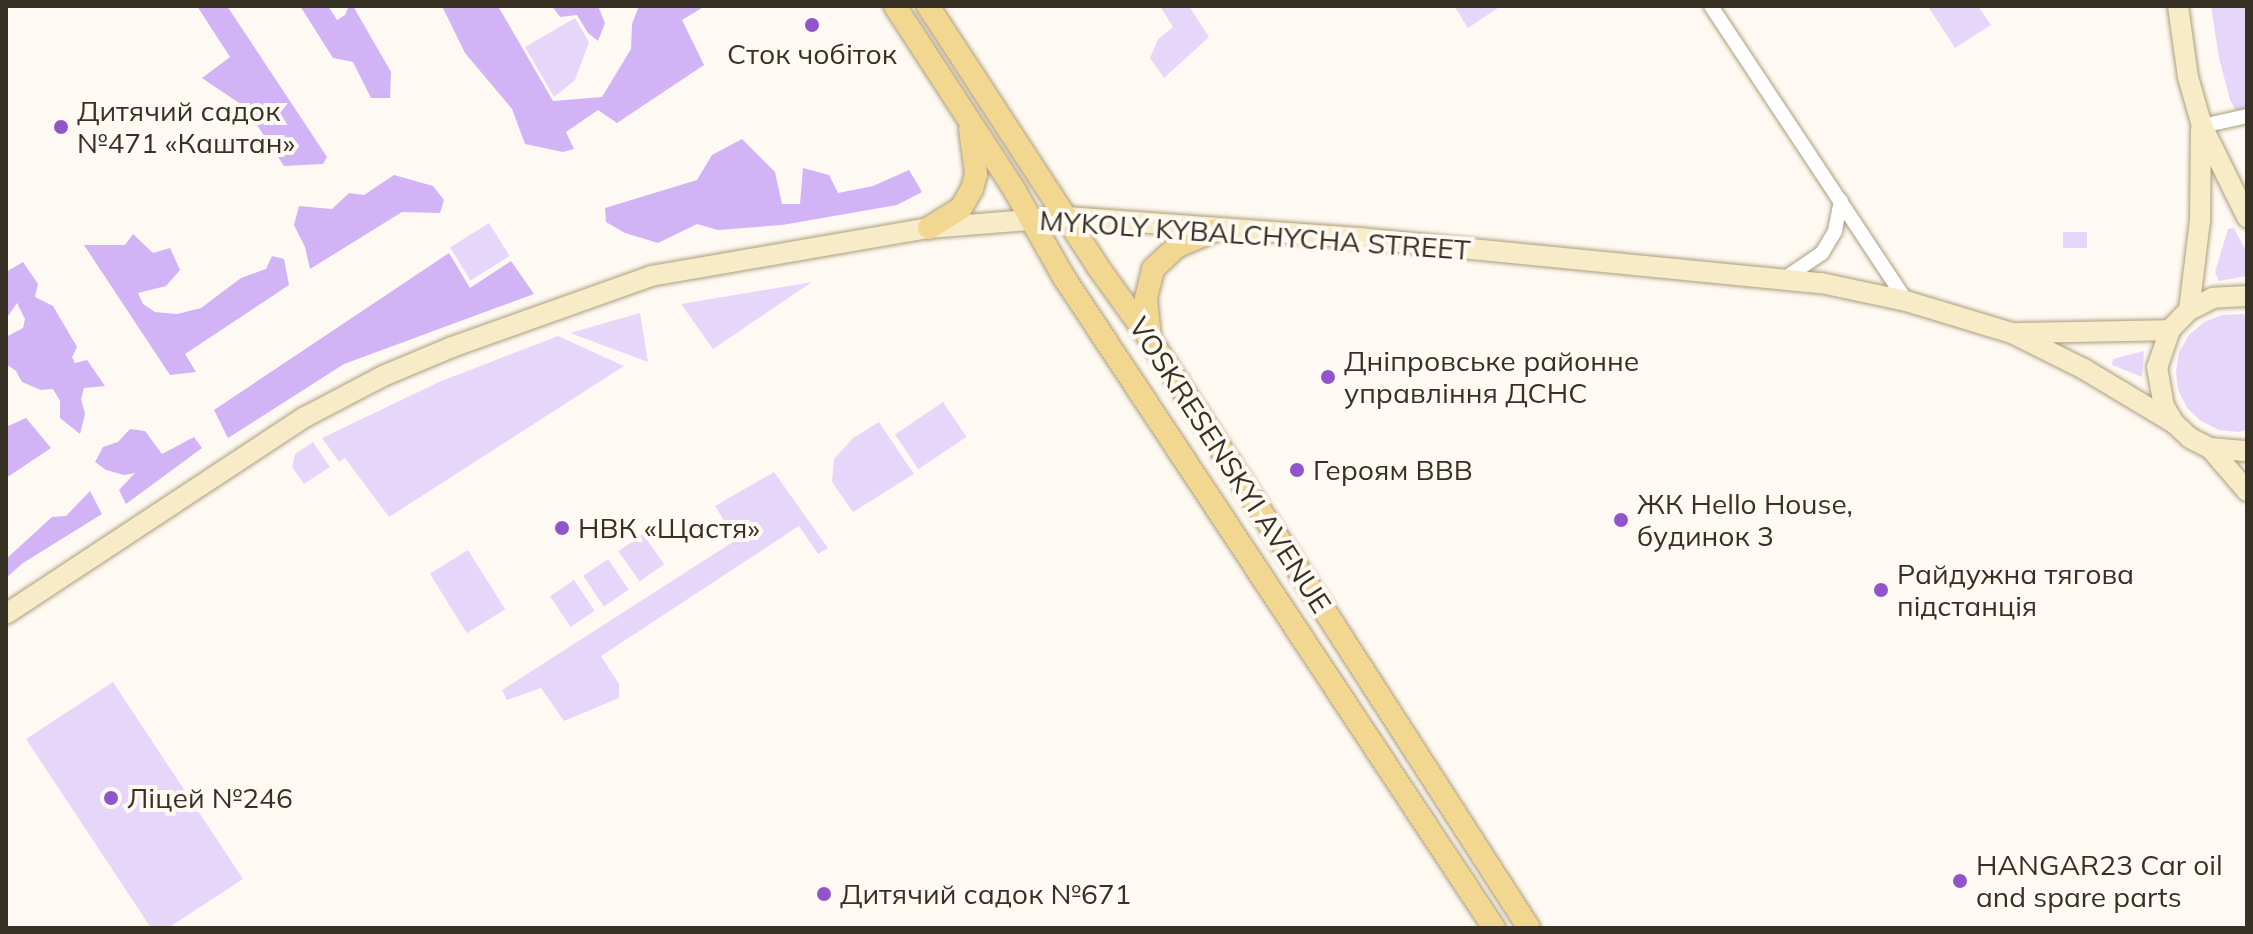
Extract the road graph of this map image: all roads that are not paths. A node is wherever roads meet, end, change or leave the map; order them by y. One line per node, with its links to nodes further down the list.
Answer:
1 (895, 6): 5 (main road, VOSKRESENSKYI AVENUE)
2 (928, 6): 9 (main road, VOSKRESENSKYI AVENUE)
3 (1711, 6): 8 (street)
4 (2178, 6): 7 (street)
5 (968, 116): 11 (main road, VOSKRESENSKYI AVENUE); 12 (main road)
6 (2247, 116): 7 (street)
7 (2202, 126): 10 (street); 17 (street)
8 (1841, 201): 14 (street); 16 (street)
9 (1067, 217): 11 (street, MYKOLY KYBALCHYCHA STREET); 13 (street, MYKOLY KYBALCHYCHA STREET); 20 (main road, VOSKRESENSKYI AVENUE)
10 (2247, 217)
11 (1032, 220): 12 (street, MYKOLY KYBALCHYCHA STREET); 26 (main road, VOSKRESENSKYI AVENUE)
12 (929, 228): 25 (street, MYKOLY KYBALCHYCHA STREET)
13 (1216, 230): 14 (street, MYKOLY KYBALCHYCHA STREET); 20 (main road)
14 (1784, 279): 16 (street, MYKOLY KYBALCHYCHA STREET)
15 (2247, 296): 17 (street)
16 (1906, 301): 19 (street, MYKOLY KYBALCHYCHA STREET)
17 (2189, 310): 18 (street)
18 (2170, 330): 19 (street, MYKOLY KYBALCHYCHA STREET); 21 (street)
19 (2012, 333): 21 (street, MYKOLY KYBALCHYCHA STREET)
20 (1150, 339): 27 (main road, VOSKRESENSKYI AVENUE)
21 (2174, 423): 22 (street, MYKOLY KYBALCHYCHA STREET)
22 (2210, 448): 23 (street); 24 (street)
23 (2247, 451)
24 (2247, 491)
25 (6, 614)
26 (1494, 928)
27 (1529, 928)

